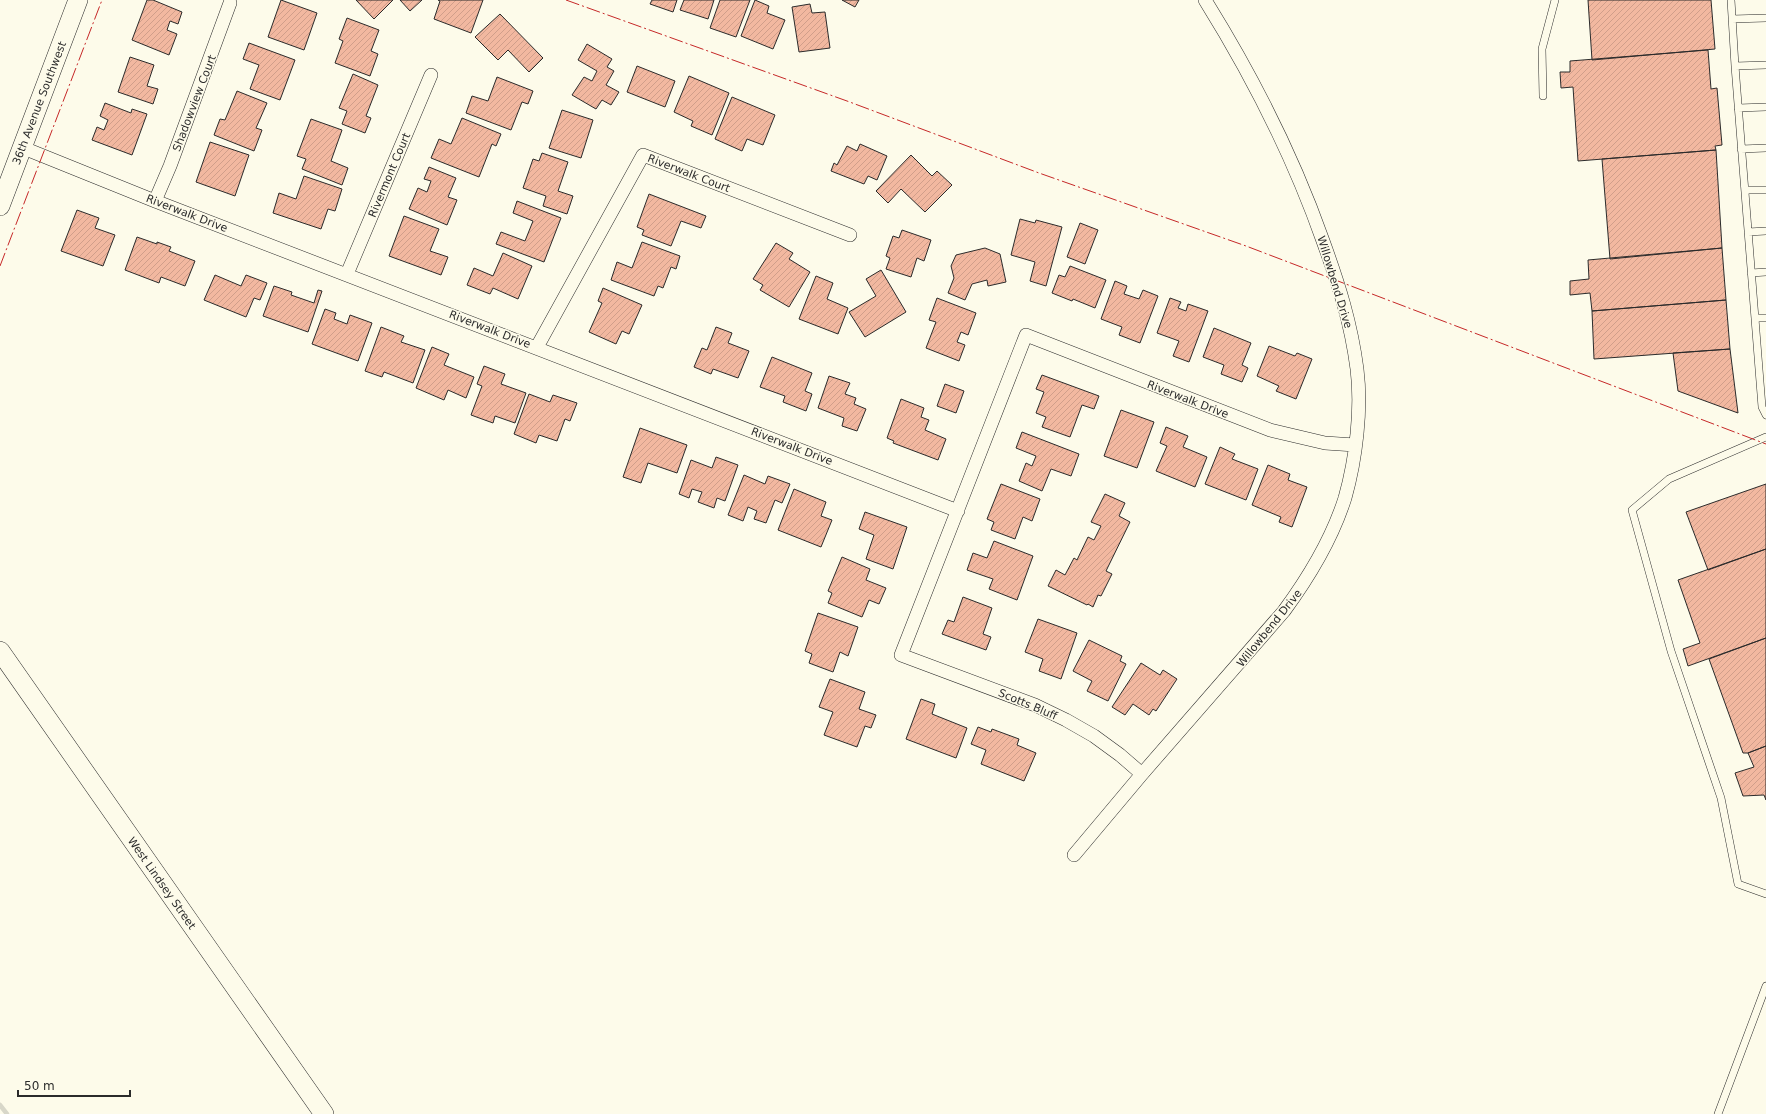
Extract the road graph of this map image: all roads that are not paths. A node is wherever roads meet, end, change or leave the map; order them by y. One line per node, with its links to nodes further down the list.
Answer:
1 (78, 0): 14 (main road, 36th Avenue Southwest)
2 (1206, 0): 33 (street, Willowbend Drive)
3 (1555, 0): 11 (lane)
4 (1731, 0): 7 (lane)
5 (230, 4): 19 (street, Shadowview Court)
6 (1766, 18): 7 (lane)
7 (1732, 19): 9 (lane)
8 (1766, 65): 9 (lane)
9 (1735, 66): 13 (lane)
10 (431, 75): 26 (street, Rivermont Court)
11 (1543, 96)
12 (1766, 107): 13 (lane)
13 (1738, 108): 16 (lane)
14 (21, 147): 19 (street, Riverwalk Drive); 20 (main road, 36th Avenue Southwest)
15 (1766, 148): 16 (lane)
16 (1741, 149): 17 (lane)
17 (1745, 190): 18 (lane); 22 (lane)
18 (1766, 190)
19 (155, 201): 26 (street, Riverwalk Drive)
20 (0, 206)
21 (1766, 231): 22 (lane)
22 (1748, 232): 25 (lane)
23 (850, 235): 29 (street, Riverwalk Court)
24 (1766, 272): 25 (lane)
25 (1751, 273): 27 (lane)
26 (347, 274): 29 (street, Riverwalk Drive)
27 (1755, 318): 28 (lane); 30 (lane)
28 (1766, 318)
29 (537, 347): 34 (street, Riverwalk Drive)
30 (1762, 363): 31 (lane)
31 (1766, 415)
32 (1766, 437): 38 (lane)
33 (1355, 445): 34 (street, Riverwalk Drive); 36 (street, Willowbend Drive)
34 (958, 511): 36 (street, Scotts Bluff)
35 (0, 651): 40 (main road, West Lindsey Street)
36 (1142, 774): 37 (street, Willowbend Drive)
37 (1074, 855)
38 (1766, 894)
39 (1766, 986): 41 (lane)
40 (324, 1114)
41 (1718, 1114)

